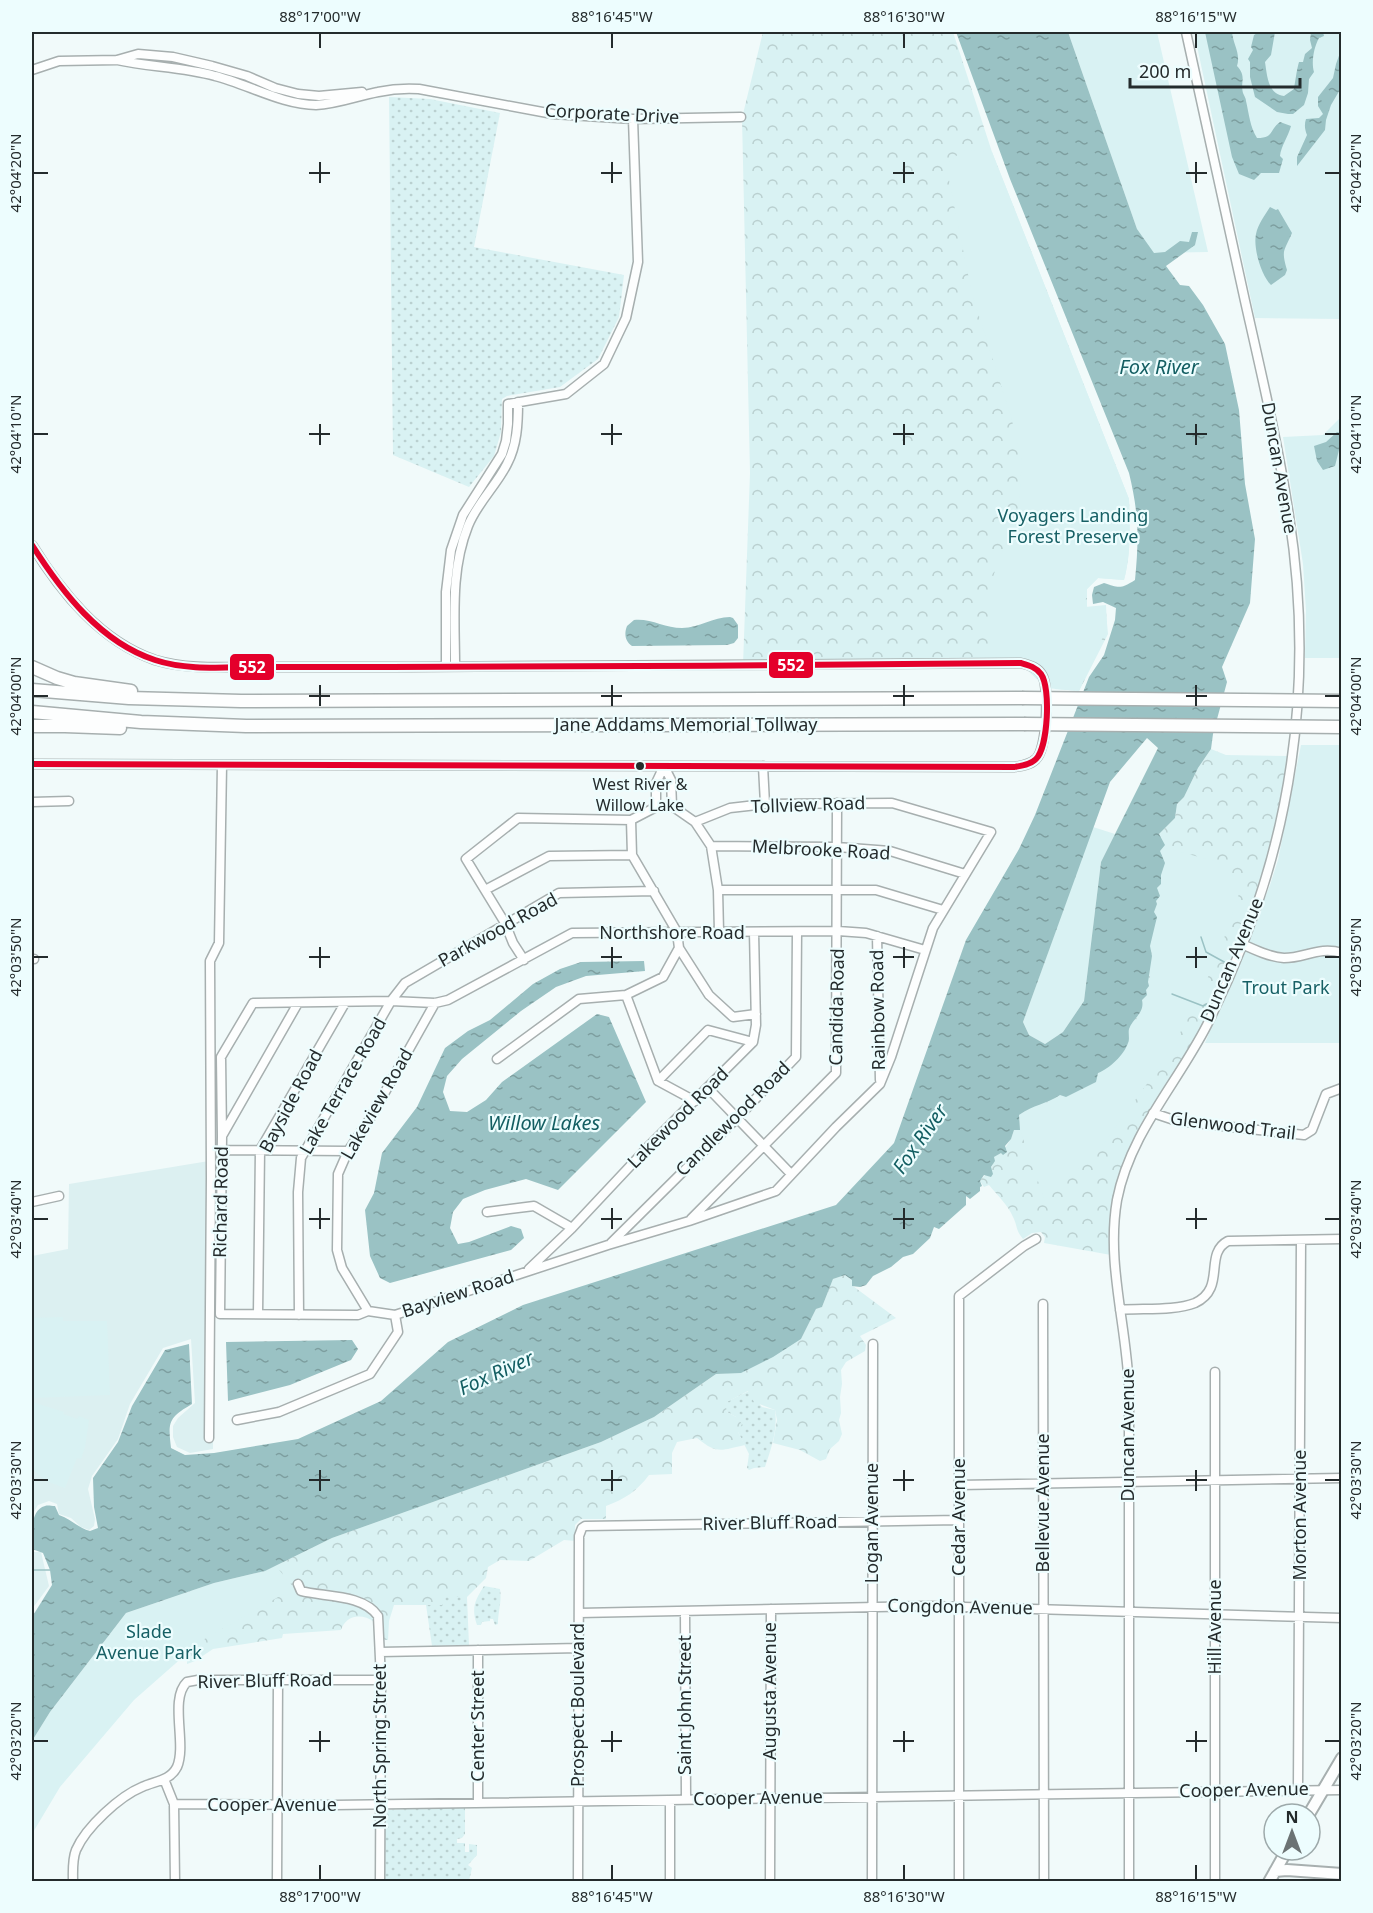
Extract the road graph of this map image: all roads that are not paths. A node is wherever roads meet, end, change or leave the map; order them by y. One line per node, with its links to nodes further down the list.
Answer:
1 (1186, 32): 45 (street, Duncan Avenue)
2 (32, 70): 4 (street, Corporate Drive)
3 (741, 117): 4 (street, Corporate Drive)
4 (633, 119): 5 (street)
5 (518, 402): 6 (street); 6 (street)
6 (464, 524): 8 (street)
7 (32, 545): 8 (street)
8 (451, 666): 20 (street)
9 (32, 667): 11 (highway)
10 (32, 690): 11 (highway, Jane Addams Memorial Tollway)
11 (167, 699): 12 (highway, Jane Addams Memorial Tollway, bridge)
12 (1341, 701)
13 (32, 712): 15 (highway, Jane Addams Memorial Tollway)
14 (32, 726): 15 (highway)
15 (246, 726): 16 (highway, Jane Addams Memorial Tollway, bridge)
16 (1341, 727)
17 (32, 764): 18 (street)
18 (222, 765): 19 (street); 92 (street)
19 (664, 766): 20 (street); 25 (street); 26 (street)
20 (763, 766): 24 (street)
21 (69, 801): 22 (street)
22 (32, 802)
23 (837, 803): 24 (street, Tollview Road); 30 (street, Candida Road); 32 (street, Tollview Road)
24 (765, 804): 28 (street, Tollview Road)
25 (672, 806): 26 (street); 28 (street)
26 (656, 807): 27 (street)
27 (631, 820): 31 (street); 34 (street)
28 (695, 822): 29 (street)
29 (711, 846): 30 (street, Melbrooke Road); 35 (street)
30 (837, 847): 32 (street, Melbrooke Road); 33 (street, Candida Road)
31 (632, 855): 34 (street); 36 (street)
32 (965, 874): 37 (street)
33 (837, 889): 35 (street); 37 (street); 39 (street, Candida Road)
34 (485, 890): 38 (street)
35 (718, 890): 41 (street)
36 (654, 891): 38 (street, Parkwood Road); 40 (street)
37 (943, 910): 47 (street)
38 (505, 923): 49 (street); 51 (street, Parkwood Road)
39 (838, 931): 43 (street, Northshore Road); 44 (street, Northshore Road); 66 (street, Candida Road)
40 (677, 932): 41 (street, Northshore Road); 46 (street); 49 (street, Northshore Road)
41 (719, 932): 42 (street, Northshore Road)
42 (754, 932): 43 (street, Northshore Road); 55 (street)
43 (797, 932): 64 (street, Candlewood Road)
44 (877, 936): 47 (street, Northshore Road); 59 (street, Rainbow Road)
45 (1242, 944): 48 (street); 63 (street, Duncan Avenue)
46 (679, 948): 50 (street); 55 (street)
47 (925, 950): 59 (street)
48 (1341, 953)
49 (524, 960): 54 (street, Northshore Road)
50 (626, 995): 57 (street); 58 (street)
51 (392, 1001): 53 (street); 54 (street); 69 (street, Lake Terrace Road)
52 (298, 1003): 53 (street); 65 (street, Richard Road); 65 (street)
53 (345, 1003): 68 (street, Bayside Road)
54 (435, 1003): 70 (street, Lakeview Road)
55 (756, 1014): 56 (street)
56 (753, 1042): 58 (street); 60 (street, Lakewood Road)
57 (497, 1059)
58 (658, 1081): 62 (street)
59 (880, 1084): 71 (street, Bayview Road)
60 (708, 1088): 62 (street, Lakewood Road); 64 (street)
61 (1341, 1088): 63 (street, Glenwood Trail)
62 (694, 1101): 76 (street, Lakewood Road)
63 (1153, 1113): 83 (street, Duncan Avenue)
64 (737, 1118): 66 (street); 80 (street, Candlewood Road)
65 (222, 1136): 67 (street, Richard Road)
66 (764, 1147): 71 (street); 75 (street, Candida Road)
67 (222, 1150): 68 (street); 85 (street, Richard Road)
68 (260, 1150): 69 (street); 86 (street, Bayside Road)
69 (305, 1151): 70 (street); 87 (street, Lake Terrace Road)
70 (348, 1151): 84 (street, Lakeview Road)
71 (791, 1174): 75 (street, Bayview Road)
72 (59, 1196): 73 (street)
73 (32, 1202)
74 (487, 1212): 76 (street)
75 (689, 1221): 80 (street, Bayview Road)
76 (572, 1228): 81 (street, Lakewood Road)
77 (1036, 1239): 98 (street, Cedar Avenue)
78 (1341, 1239): 79 (street)
79 (1300, 1240): 83 (street); 94 (street, Morton Avenue)
80 (608, 1245): 81 (street, Bayview Road)
81 (526, 1272): 88 (street, Bayview Road)
82 (1043, 1304): 97 (street, Bellevue Avenue)
83 (1120, 1310): 96 (street, Duncan Avenue)
84 (368, 1311): 87 (street, Bayview Road); 88 (street, Bayview Road)
85 (220, 1314): 86 (street, Bayview Road)
86 (258, 1314): 87 (street, Bayview Road)
87 (299, 1315)
88 (395, 1315): 91 (street)
89 (873, 1344): 100 (street, Logan Avenue)
90 (1215, 1372): 95 (street, Hill Avenue)
91 (237, 1420)
92 (209, 1438)
93 (1341, 1478): 94 (street)
94 (1300, 1479): 95 (street); 111 (street, Morton Avenue)
95 (1215, 1481): 96 (street); 110 (street, Hill Avenue)
96 (1129, 1482): 97 (street); 108 (street, Duncan Avenue)
97 (1043, 1484): 98 (street); 105 (street, Bellevue Avenue)
98 (959, 1485): 99 (street, Cedar Avenue)
99 (958, 1520): 100 (street, River Bluff Road); 104 (street, Cedar Avenue)
100 (872, 1521): 101 (street, River Bluff Road); 103 (street, Logan Avenue)
101 (582, 1528): 109 (street, Prospect Boulevard)
102 (297, 1584): 115 (street, North Spring Street)
103 (873, 1606): 104 (street, Congdon Avenue); 106 (street, Congdon Avenue); 127 (street, Logan Avenue)
104 (959, 1607): 105 (street, Congdon Avenue); 126 (street, Cedar Avenue)
105 (1043, 1608): 108 (street, Congdon Avenue); 125 (street, Bellevue Avenue)
106 (771, 1609): 107 (street, Congdon Avenue); 128 (street, Augusta Avenue)
107 (685, 1611): 109 (street, Congdon Avenue); 129 (street, Saint John Street)
108 (1129, 1612): 110 (street, Congdon Avenue); 124 (street, Duncan Avenue)
109 (579, 1613): 113 (street, Prospect Boulevard)
110 (1215, 1614): 111 (street, Congdon Avenue); 123 (street, Hill Avenue)
111 (1299, 1616): 112 (street, Congdon Avenue); 120 (street, Morton Avenue)
112 (1341, 1618)
113 (579, 1648): 114 (street); 131 (street, Prospect Boulevard)
114 (478, 1650): 115 (street); 133 (street, Center Street)
115 (380, 1652): 117 (street, North Spring Street)
116 (278, 1680): 117 (street, River Bluff Road); 119 (street, River Bluff Road); 136 (street)
117 (381, 1680): 135 (street, North Spring Street)
118 (1341, 1758): 121 (main road)
119 (164, 1779): 134 (street); 142 (street)
120 (1298, 1789): 121 (street, Cooper Avenue); 123 (street, Cooper Avenue)
121 (1323, 1789): 122 (street, Cooper Avenue); 132 (main road)
122 (1341, 1790)
123 (1215, 1791): 124 (street, Cooper Avenue); 153 (street, Hill Avenue)
124 (1130, 1792): 125 (street, Cooper Avenue); 152 (street, Duncan Avenue)
125 (1044, 1793): 126 (street, Cooper Avenue); 151 (street, Bellevue Avenue)
126 (958, 1795): 127 (street, Cooper Avenue); 150 (street, Cedar Avenue)
127 (872, 1796): 128 (street, Cooper Avenue); 149 (street, Logan Avenue)
128 (770, 1798): 129 (street, Cooper Avenue); 148 (street, Augusta Avenue)
129 (686, 1799): 130 (street, Cooper Avenue)
130 (670, 1800): 131 (street, Cooper Avenue); 147 (street, Saint John Street)
131 (578, 1801): 133 (street, Cooper Avenue); 146 (street, Prospect Boulevard)
132 (1316, 1802)
133 (478, 1803): 135 (street, Cooper Avenue)
134 (174, 1804): 136 (street, Cooper Avenue); 143 (street)
135 (380, 1804): 136 (street, Cooper Avenue); 145 (street, North Spring Street)
136 (278, 1805): 144 (street)
137 (1279, 1862): 139 (main road)
138 (1292, 1862): 140 (main road)
139 (1275, 1871): 140 (main road); 154 (main road)
140 (1296, 1871): 141 (main road)
141 (1341, 1874)
142 (73, 1881)
143 (175, 1881)
144 (278, 1881)
145 (380, 1881)
146 (578, 1881)
147 (670, 1881)
148 (770, 1881)
149 (872, 1881)
150 (959, 1881)
151 (1044, 1881)
152 (1129, 1881)
153 (1215, 1881)
154 (1269, 1881)

